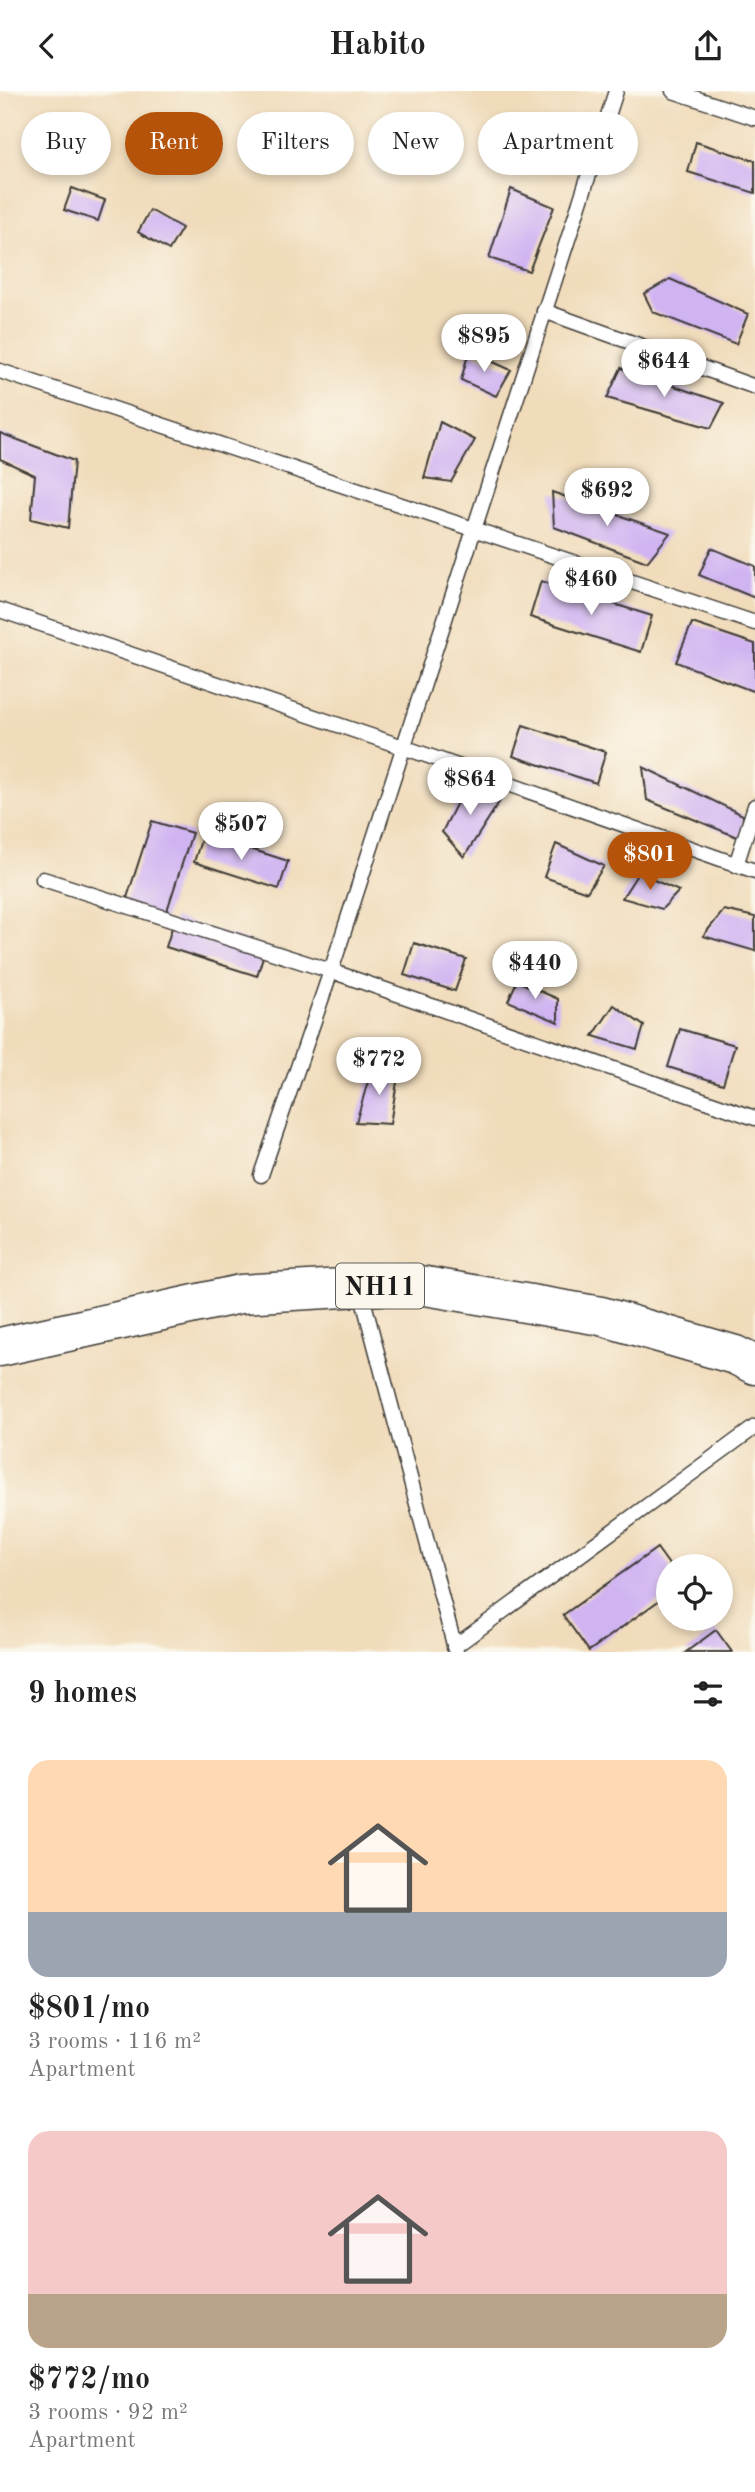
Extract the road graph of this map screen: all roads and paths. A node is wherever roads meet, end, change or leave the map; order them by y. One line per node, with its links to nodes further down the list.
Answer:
1 (616, 91): 4 (lane)
2 (673, 91): 3 (lane)
3 (755, 118)
4 (544, 311): 6 (lane); 7 (lane)
5 (0, 371): 7 (lane)
6 (755, 387)
7 (474, 530): 9 (lane); 10 (lane)
8 (0, 610): 10 (lane)
9 (755, 623)
10 (403, 747): 12 (lane); 15 (lane)
11 (755, 806): 12 (lane)
12 (736, 865): 13 (lane)
13 (755, 871)
14 (43, 879): 15 (lane)
15 (331, 971): 16 (lane); 17 (lane)
16 (755, 1118)
17 (261, 1175)
18 (360, 1287): 19 (highway, NH11); 20 (highway, NH11); 22 (lane)
19 (0, 1346)
20 (755, 1365)
21 (755, 1427): 22 (lane)
22 (455, 1650)

